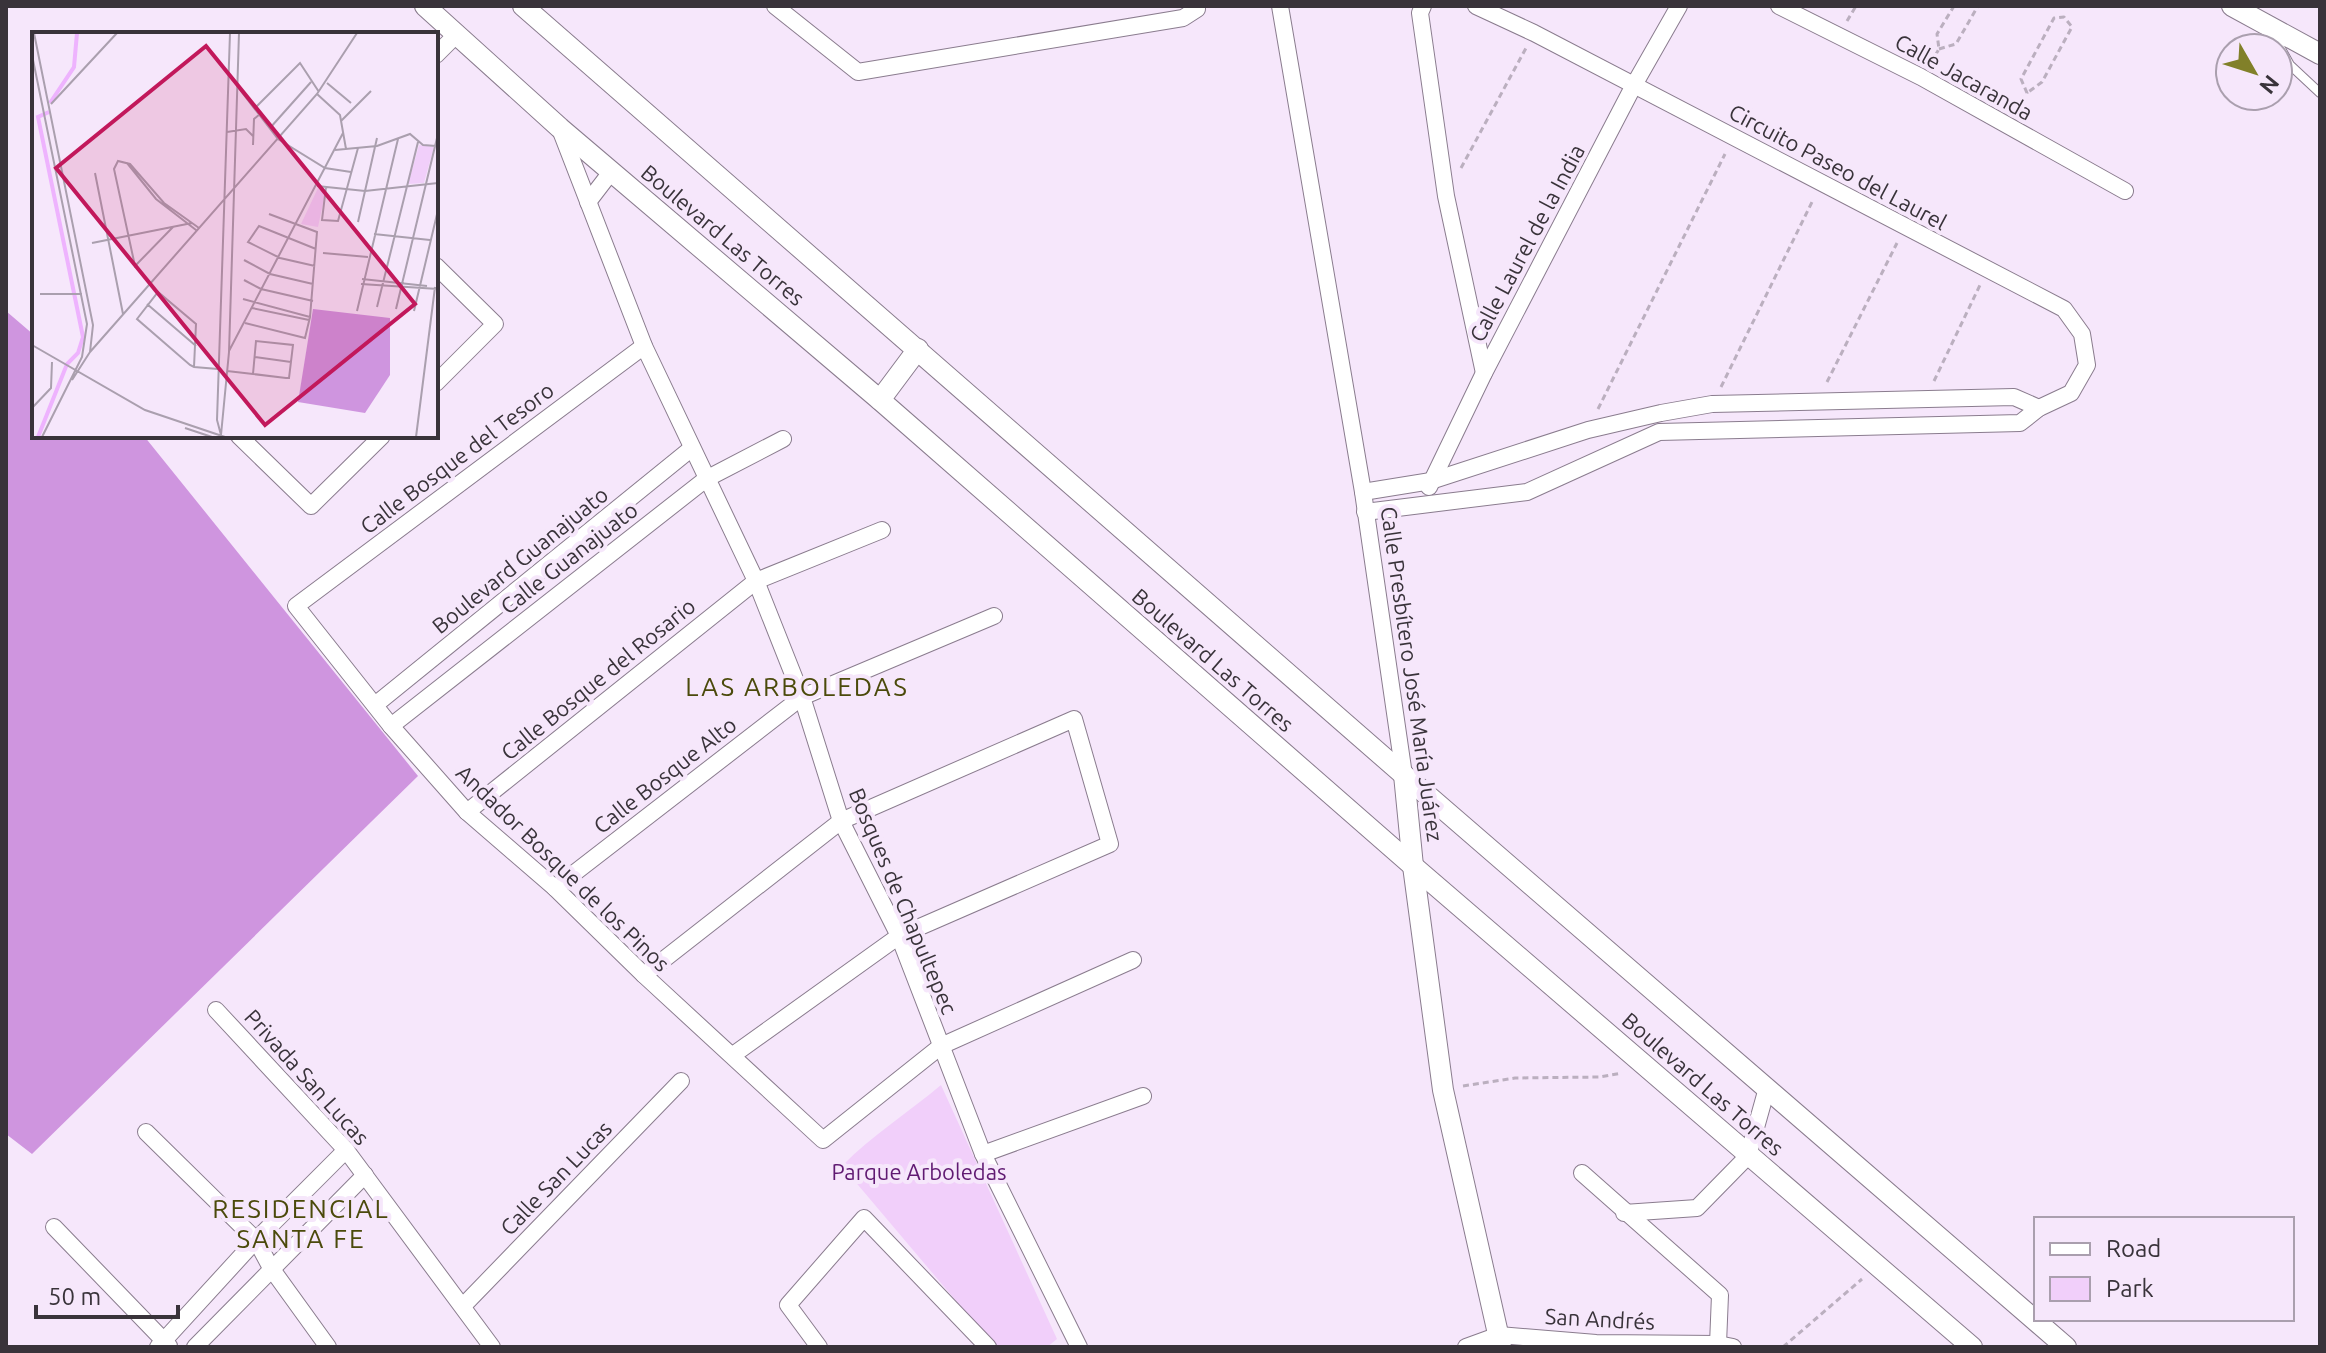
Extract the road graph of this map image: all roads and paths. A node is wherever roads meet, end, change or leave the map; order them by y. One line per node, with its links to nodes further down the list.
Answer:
1 (425, 6): 15 (street, Boulevard Las Torres)
2 (523, 6): 33 (street, Boulevard Las Torres)
3 (775, 6): 4 (street)
4 (1197, 6)
5 (1280, 6): 52 (street, Calle Presbítero José María Juárez)
6 (1423, 6): 27 (street)
7 (1476, 6): 14 (street, Circuito Paseo del Laurel)
8 (1679, 6): 18 (street, Calle Laurel de la India)
9 (1779, 6): 21 (street, Calle Jacaranda)
10 (1954, 6): 11 (path)
11 (1978, 6)
12 (2232, 6): 13 (street)
13 (2270, 28): 17 (street); 20 (lane)
14 (1534, 33): 18 (street, Circuito Paseo del Laurel); 27 (path)
15 (457, 34): 16 (street); 22 (street, Boulevard Las Torres)
16 (438, 53)
17 (2320, 54)
18 (1634, 85): 23 (street, Circuito Paseo del Laurel); 34 (street, Calle Laurel de la India)
19 (2027, 93): 19 (path); 21 (path)
20 (2320, 93)
21 (2005, 126): 26 (street, Calle Jacaranda)
22 (560, 128): 24 (street, Boulevard Las Torres); 28 (street, Bosques de Chapultepec)
23 (1733, 137): 25 (street, Circuito Paseo del Laurel); 44 (path)
24 (611, 172): 28 (street); 37 (street, Boulevard Las Torres)
25 (1822, 183): 29 (street, Circuito Paseo del Laurel); 40 (path)
26 (2125, 191)
27 (1446, 196): 34 (street)
28 (588, 202): 32 (street, Bosques de Chapultepec)
29 (1905, 227): 31 (street, Circuito Paseo del Laurel); 38 (path)
30 (438, 268): 35 (street)
31 (1987, 270): 36 (path); 41 (street, Circuito Paseo del Laurel)
32 (644, 346): 49 (street, Bosques de Chapultepec); 57 (street, Calle Bosque del Tesoro)
33 (918, 349): 37 (street); 62 (street, Boulevard Las Torres)
34 (1484, 373): 51 (street, Calle Laurel de la India)
35 (438, 381)
36 (1925, 399): 39 (street); 41 (street)
37 (880, 400): 65 (street, Boulevard Las Torres)
38 (1819, 400): 39 (street); 40 (street)
39 (1850, 401): 43 (street)
40 (1712, 404): 42 (street)
41 (2039, 408): 43 (street, Circuito Paseo del Laurel)
42 (1661, 413): 44 (street); 45 (street)
43 (1852, 426): 45 (street, Circuito Paseo del Laurel)
44 (1588, 430): 51 (street)
45 (1659, 432): 53 (street, Circuito Paseo del Laurel)
46 (241, 438): 47 (street)
47 (380, 438)
48 (783, 439): 50 (street, Calle Guanajuato)
49 (692, 448): 50 (street, Bosques de Chapultepec); 60 (street, Boulevard Guanajuato)
50 (706, 479): 56 (street, Bosques de Chapultepec); 61 (street, Calle Guanajuato)
51 (1431, 481): 52 (street); 53 (street, Calle Laurel de la India)
52 (1363, 492): 54 (street, Calle Presbítero José María Juárez)
53 (1422, 505): 54 (street, Circuito Paseo del Laurel)
54 (1365, 512): 62 (street, Calle Presbítero José María Juárez)
55 (882, 530): 56 (street, Calle Bosque del Rosario)
56 (756, 581): 59 (street, Bosques de Chapultepec); 63 (street, Calle Bosque del Rosario)
57 (296, 606): 60 (street, Andador Bosque de los Pinos)
58 (994, 616): 59 (street, Calle Bosque Alto)
59 (802, 697): 64 (street, Bosques de Chapultepec); 66 (street, Calle Bosque Alto)
60 (375, 705): 61 (street, Andador Bosque de los Pinos)
61 (391, 726): 63 (street, Andador Bosque de los Pinos)
62 (1404, 775): 65 (street, Calle Presbítero José María Juárez); 77 (street, Boulevard Las Torres)
63 (467, 812): 66 (street, Andador Bosque de los Pinos)
64 (841, 821): 67 (street, Bosques de Chapultepec); 67 (street); 69 (street)
65 (1413, 866): 73 (street, Boulevard Las Torres); 75 (street, Calle Presbítero José María Juárez)
66 (555, 888): 69 (street, Andador Bosque de los Pinos)
67 (899, 936): 71 (street, Bosques de Chapultepec); 72 (street)
68 (1133, 960): 71 (street)
69 (644, 975): 72 (street, Andador Bosque de los Pinos)
70 (216, 1010): 79 (street, Privada San Lucas)
71 (941, 1046): 72 (street, Andador Bosque de los Pinos); 80 (street, Bosques de Chapultepec)
72 (733, 1055)
73 (1649, 1067): 75 (path); 81 (street, Boulevard Las Torres)
74 (681, 1081): 89 (street, Calle San Lucas)
75 (1443, 1090): 92 (street, Calle Presbítero José María Juárez)
76 (1143, 1096): 80 (street)
77 (1764, 1097): 81 (street); 90 (street, Boulevard Las Torres)
78 (146, 1132): 86 (street)
79 (346, 1150): 83 (street, Privada San Lucas); 86 (street)
80 (983, 1154): 93 (street, Bosques de Chapultepec)
81 (1748, 1156): 84 (street); 87 (street, Boulevard Las Torres)
82 (1582, 1173): 84 (street)
83 (365, 1175): 88 (street); 89 (street)
84 (1624, 1213): 96 (street)
85 (54, 1227): 94 (street)
86 (256, 1240): 88 (street); 94 (street)
87 (1877, 1265): 103 (path); 104 (street, Boulevard Las Torres)
88 (271, 1268): 97 (street); 98 (street)
89 (463, 1306): 99 (street)
90 (2034, 1321)
91 (2035, 1321): 105 (street, Boulevard Las Torres)
92 (1500, 1341): 95 (street, San Andrés); 102 (street, San Andrés)
93 (1074, 1344)
94 (164, 1345)
95 (1596, 1345): 96 (street, San Andrés)
96 (1725, 1346)
97 (195, 1347)
98 (328, 1347)
99 (492, 1347)
100 (819, 1347): 101 (street)
101 (988, 1347)
102 (1466, 1347)
103 (1783, 1347)
104 (1972, 1347)
105 (2066, 1347)

